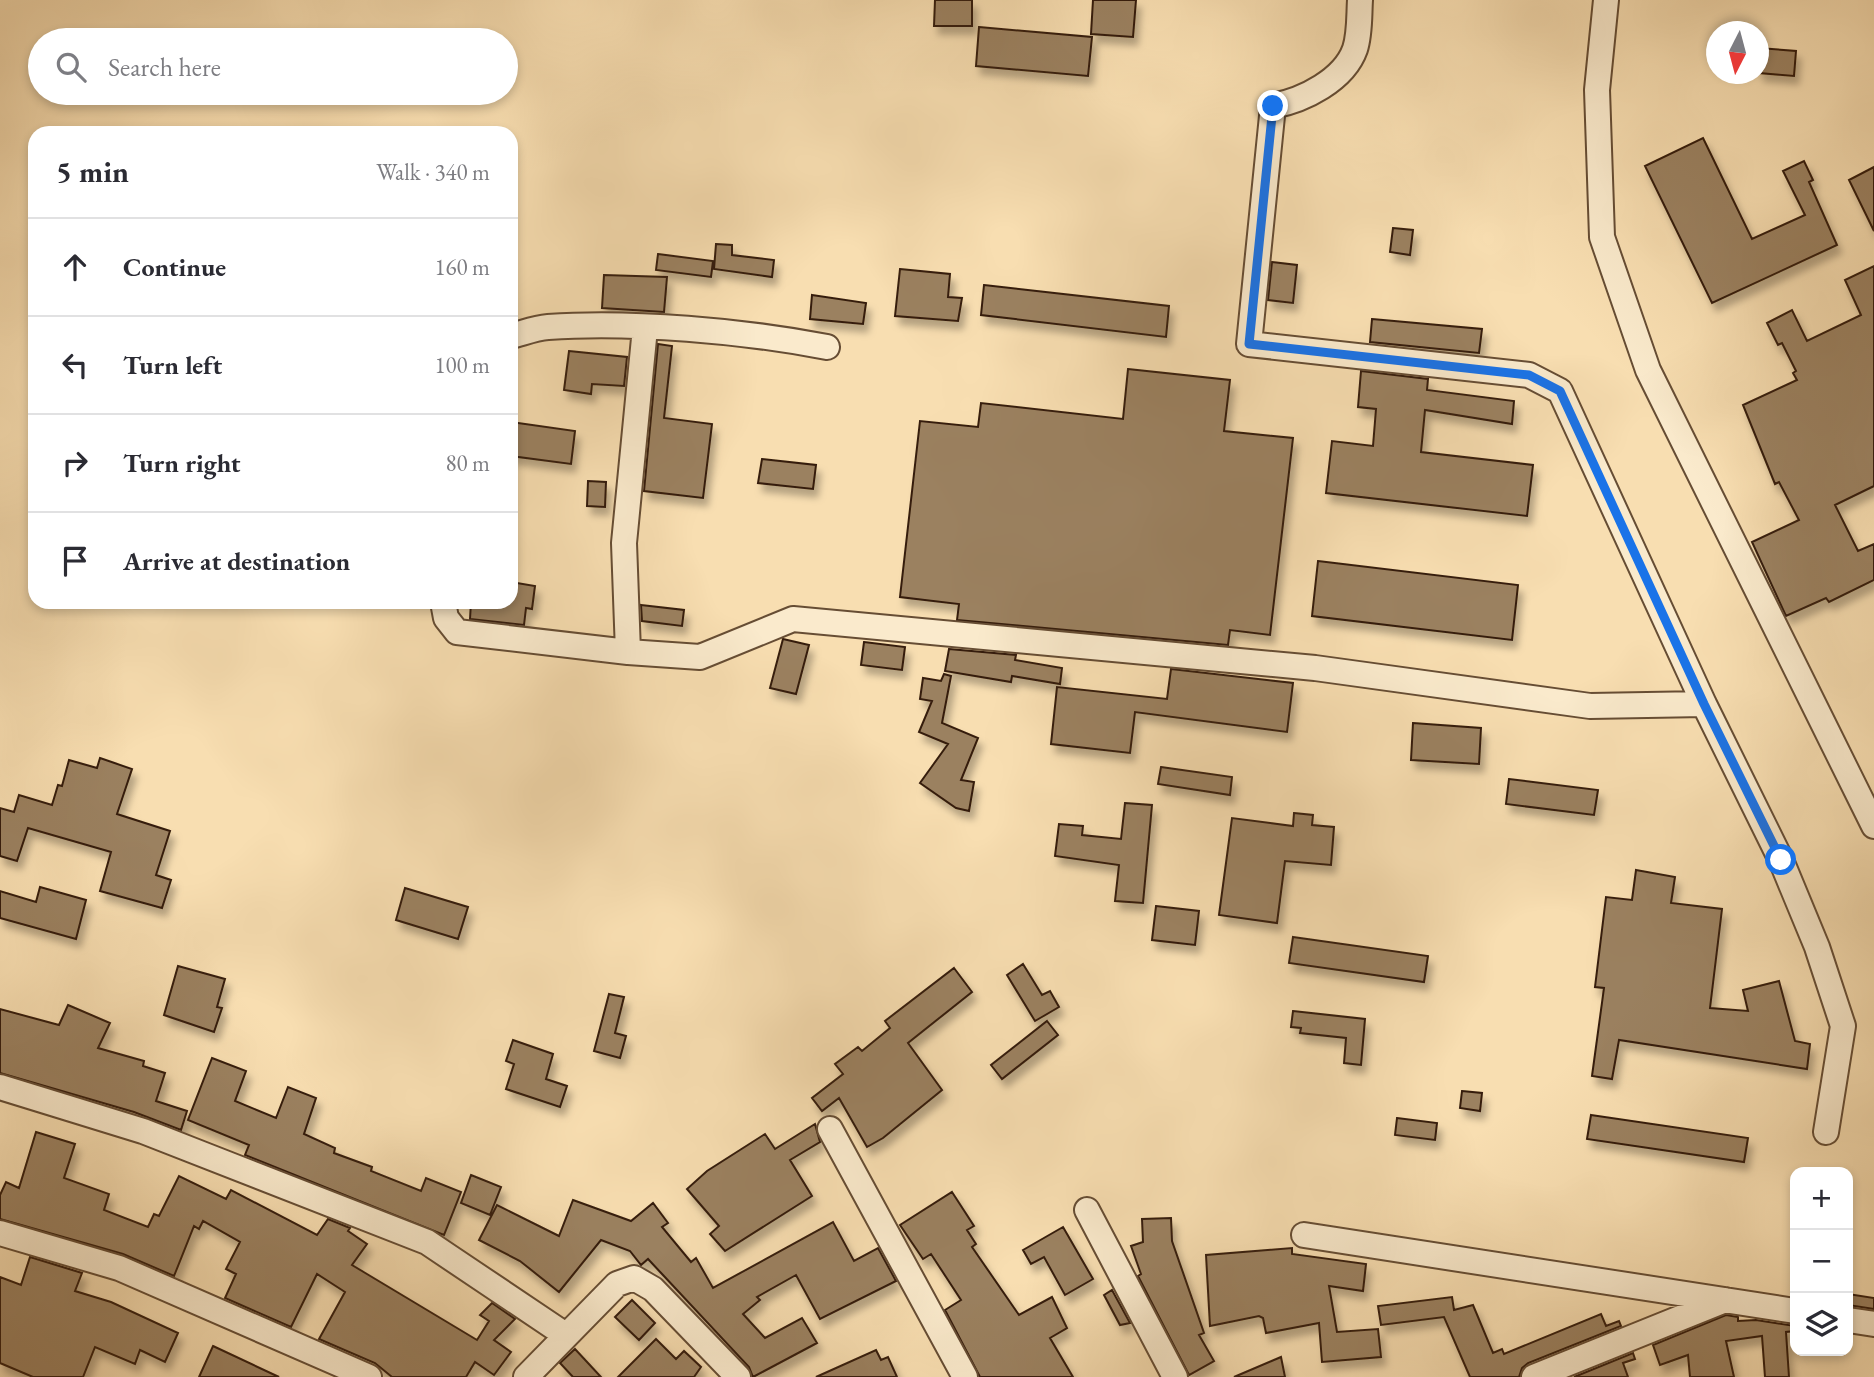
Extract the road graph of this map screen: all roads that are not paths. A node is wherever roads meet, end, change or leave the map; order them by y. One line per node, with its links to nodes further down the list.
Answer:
1 (1360, 0): 8 (street)
2 (1606, 0): 9 (street)
3 (645, 328): 4 (street); 5 (street); 7 (street)
4 (518, 334)
5 (827, 347)
6 (444, 609): 7 (street)
7 (628, 652): 8 (street)
8 (1704, 704): 12 (street)
9 (1872, 816)
10 (0, 1087): 20 (street)
11 (831, 1129): 24 (street)
12 (1826, 1132)
13 (1087, 1210): 25 (street)
14 (0, 1233): 22 (street)
15 (1304, 1235): 16 (street)
16 (1728, 1299): 17 (street); 26 (street)
17 (1790, 1310)
18 (1853, 1321): 19 (street)
19 (1874, 1324)
20 (564, 1334): 21 (street); 23 (street)
21 (543, 1371)
22 (369, 1377)
23 (738, 1377)
24 (965, 1377)
25 (1175, 1377)
26 (1536, 1377)

